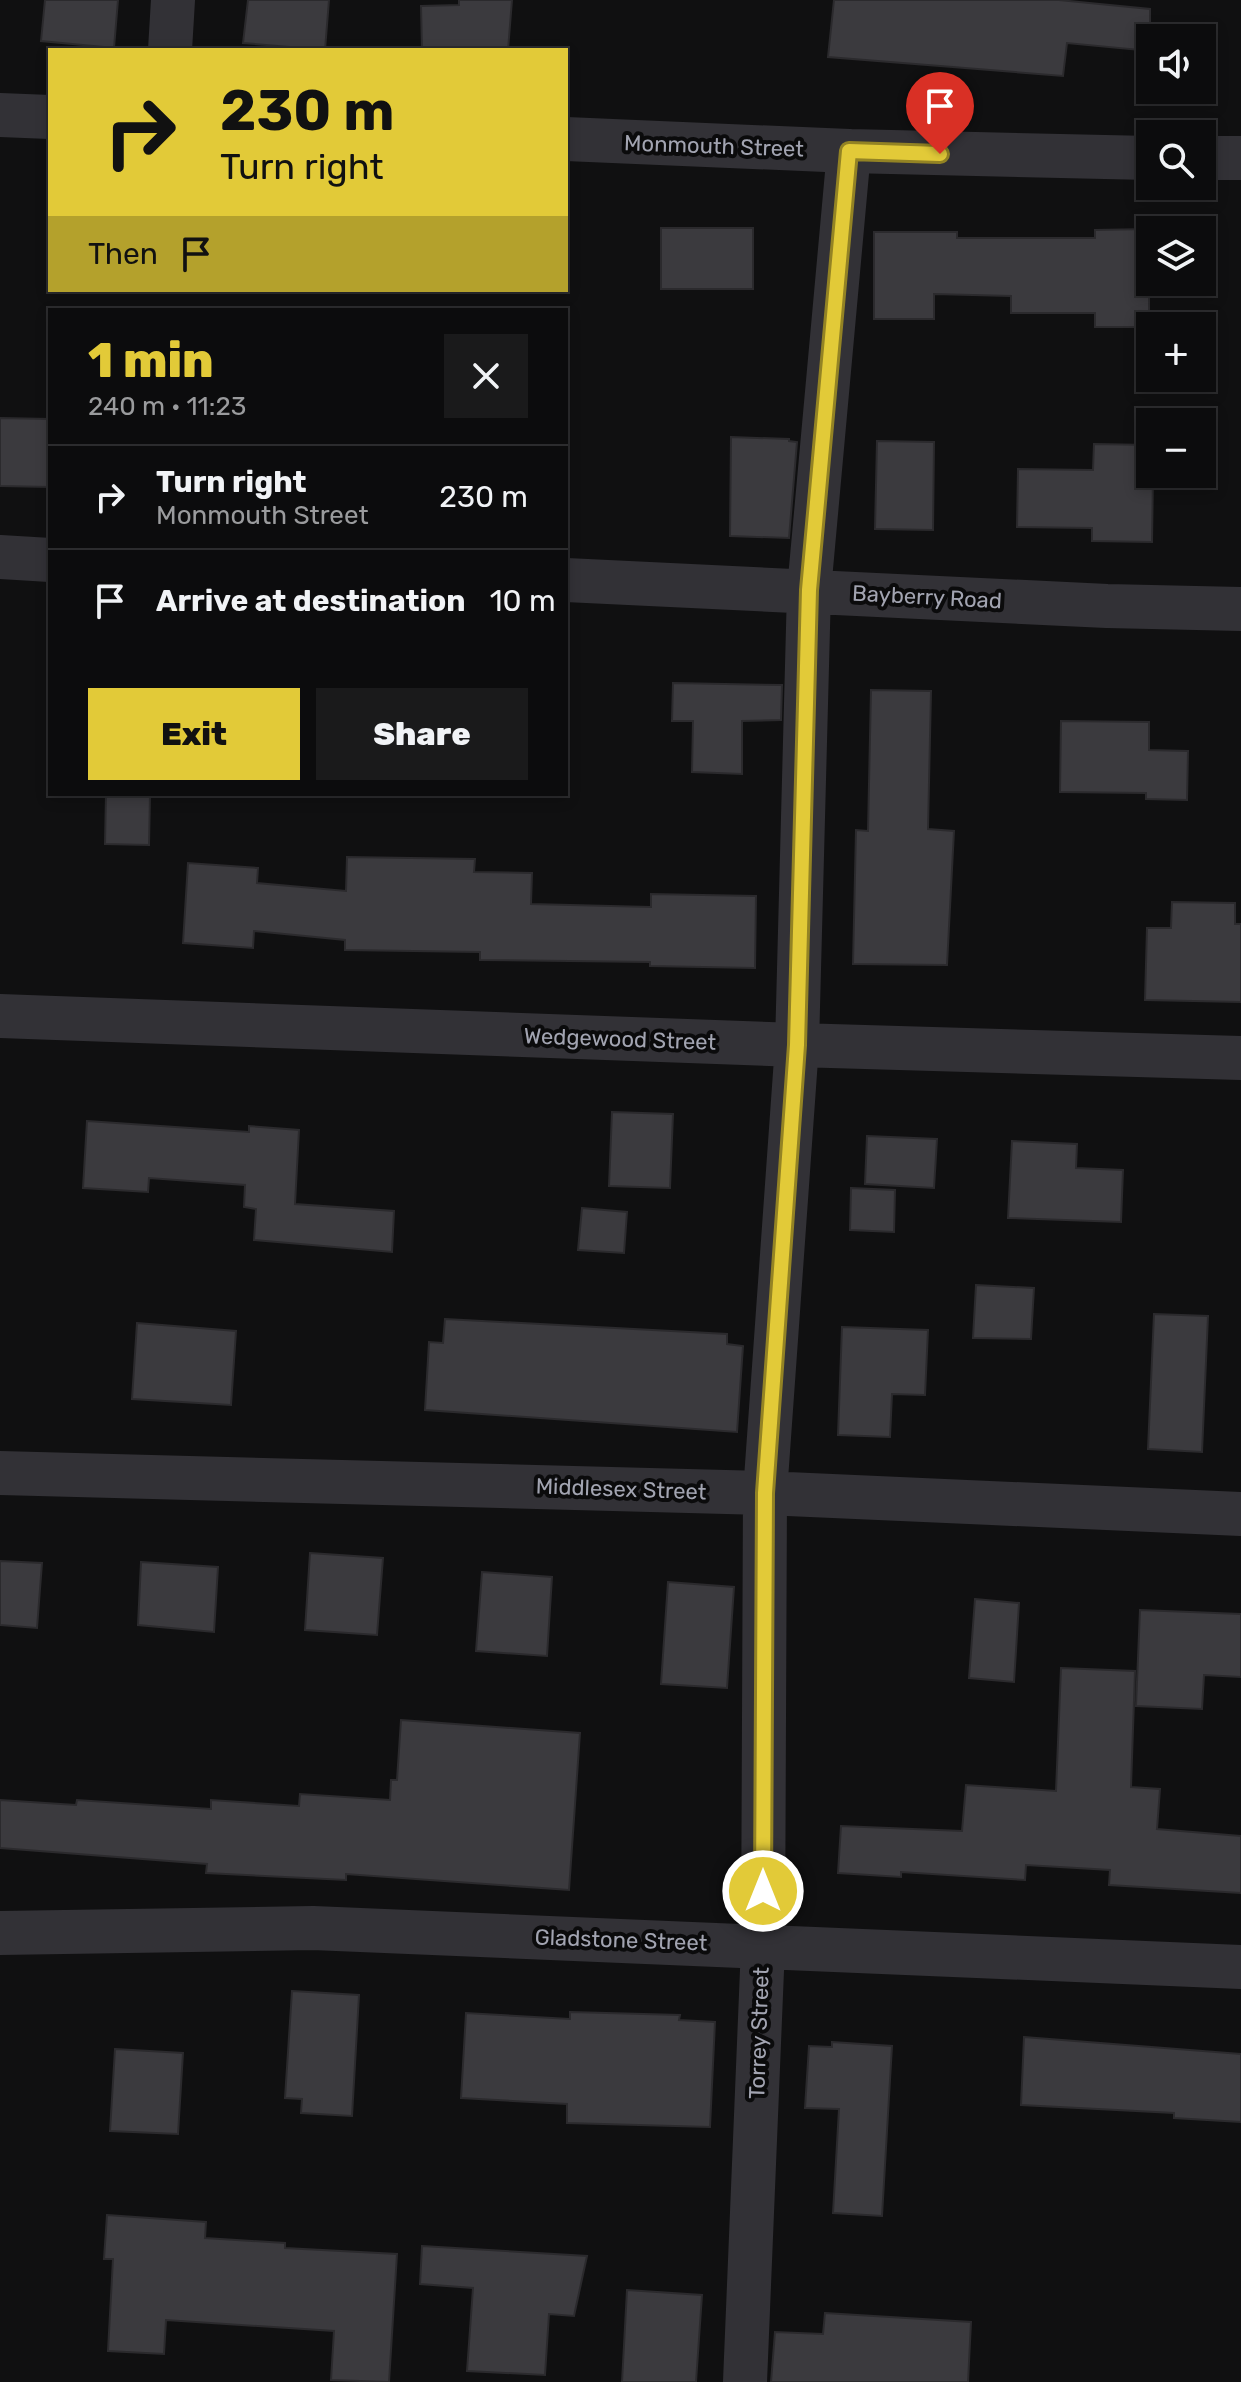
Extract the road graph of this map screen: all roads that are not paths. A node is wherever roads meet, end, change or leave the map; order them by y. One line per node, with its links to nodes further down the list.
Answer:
1 (173, 0): 2 (street)
2 (170, 48)
3 (0, 115): 4 (street)
4 (48, 117)
5 (568, 139): 6 (street, Monmouth Street)
6 (849, 151): 7 (street, Monmouth Street); 13 (street, Torrey Street)
7 (1136, 158)
8 (1216, 158): 9 (street)
9 (1241, 158)
10 (0, 557): 11 (street)
11 (48, 560)
12 (568, 580): 13 (street, Bayberry Road)
13 (809, 590): 14 (street, Bayberry Road); 16 (street, Torrey Street)
14 (1241, 609)
15 (0, 1016): 16 (street, Wedgewood Street)
16 (797, 1045): 17 (street, Wedgewood Street); 19 (street, Torrey Street)
17 (1241, 1058)
18 (0, 1473): 19 (street, Middlesex Street)
19 (765, 1493): 20 (street, Middlesex Street); 22 (street, Torrey Street)
20 (1241, 1514)
21 (0, 1933): 22 (street, Gladstone Street)
22 (763, 1946): 23 (street, Gladstone Street); 24 (street, Torrey Street)
23 (1241, 1967)
24 (745, 2382)

